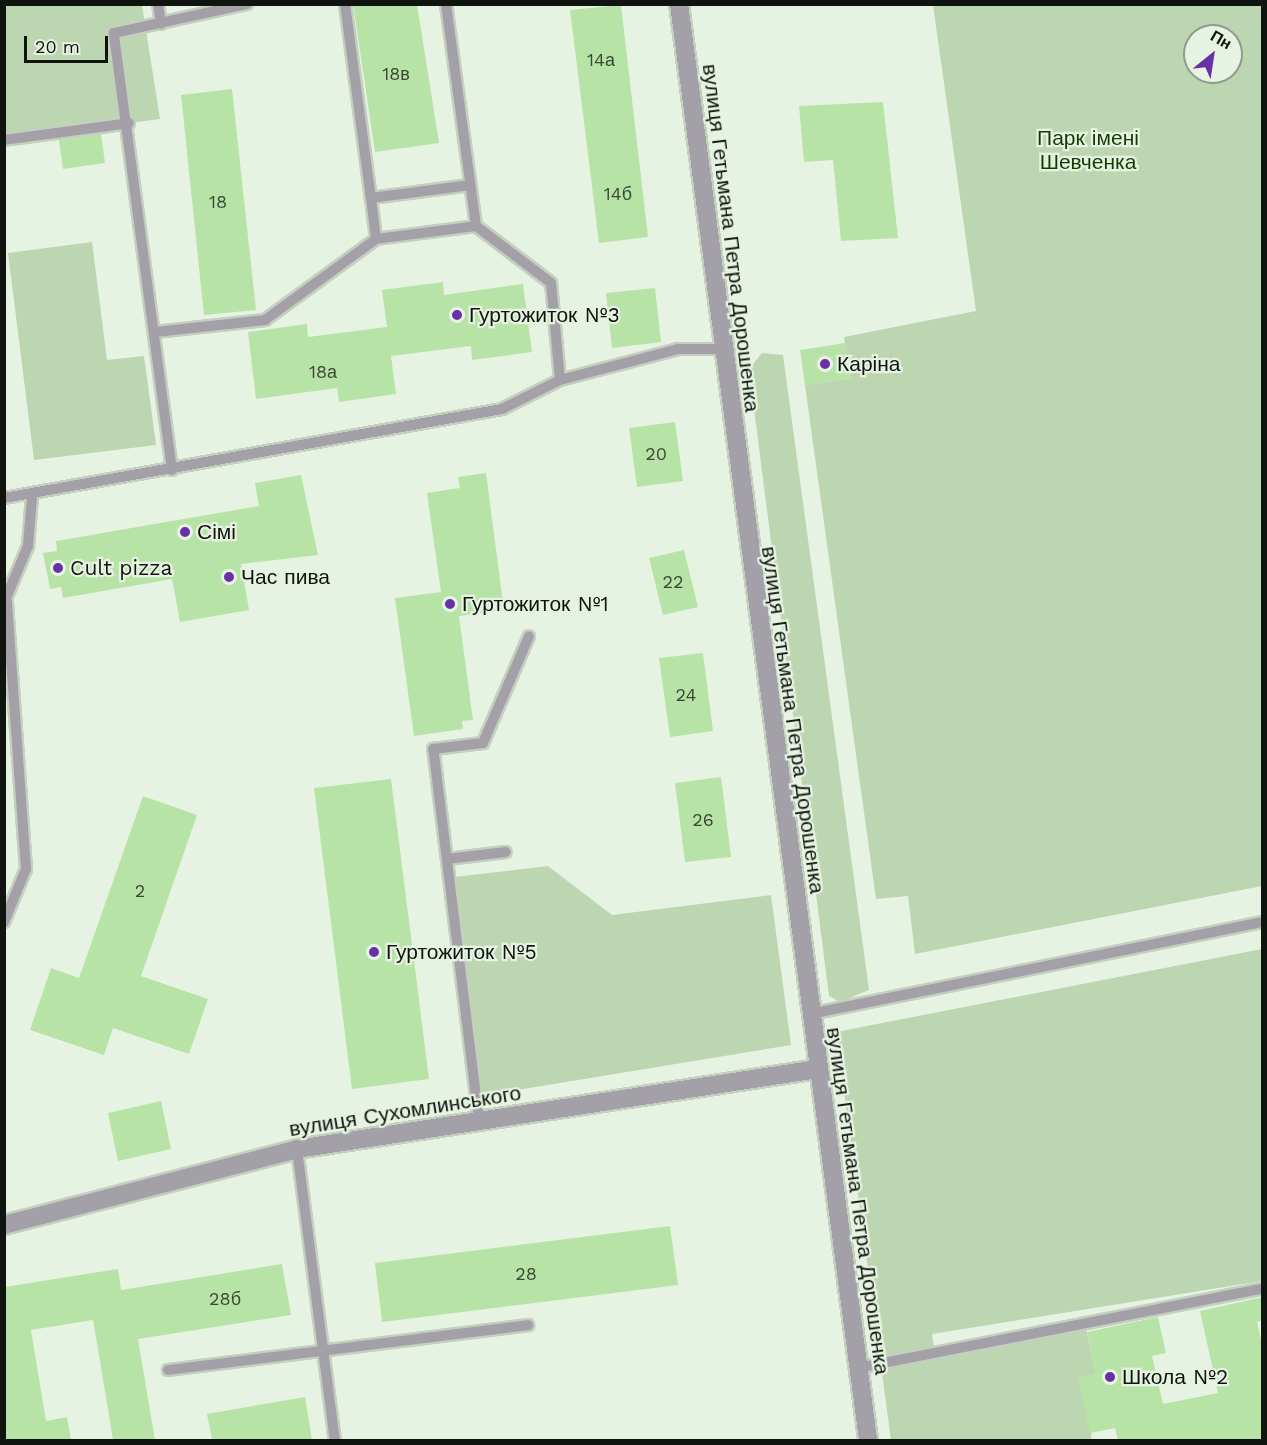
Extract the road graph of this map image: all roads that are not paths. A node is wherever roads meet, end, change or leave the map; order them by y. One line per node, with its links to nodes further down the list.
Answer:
1 (158, 4): 6 (lane)
2 (247, 4): 6 (lane)
3 (345, 4): 10 (lane)
4 (446, 4): 9 (lane)
5 (679, 4): 14 (street, вулиця Гетьмана Петра Дорошенка)
6 (161, 24): 7 (lane)
7 (129, 123): 8 (lane); 13 (lane)
8 (4, 140)
9 (470, 185): 10 (lane); 11 (lane)
10 (371, 198): 12 (lane)
11 (476, 226): 12 (lane); 15 (lane)
12 (376, 239): 13 (lane)
13 (155, 332): 16 (lane)
14 (722, 349): 15 (lane); 25 (street, вулиця Гетьмана Петра Дорошенка)
15 (560, 380): 16 (lane)
16 (172, 470): 17 (lane)
17 (32, 496): 18 (lane); 19 (lane)
18 (4, 498)
19 (6, 602): 23 (lane)
20 (529, 636): 22 (lane)
21 (506, 852): 22 (lane)
22 (447, 859): 27 (lane)
23 (4, 922)
24 (1263, 922): 25 (lane)
25 (810, 1014): 26 (street, вулиця Гетьмана Петра Дорошенка)
26 (818, 1069): 27 (street, вулиця Сухомлинського); 33 (street, вулиця Гетьмана Петра Дорошенка)
27 (479, 1121): 28 (street, вулиця Сухомлинського)
28 (297, 1149): 29 (street, вулиця Сухомлинського); 32 (lane)
29 (4, 1225)
30 (1263, 1289): 33 (lane)
31 (528, 1324): 32 (lane)
32 (324, 1350): 34 (lane); 35 (lane)
33 (858, 1368): 36 (street, вулиця Гетьмана Петра Дорошенка)
34 (168, 1370)
35 (335, 1440)
36 (868, 1440)

